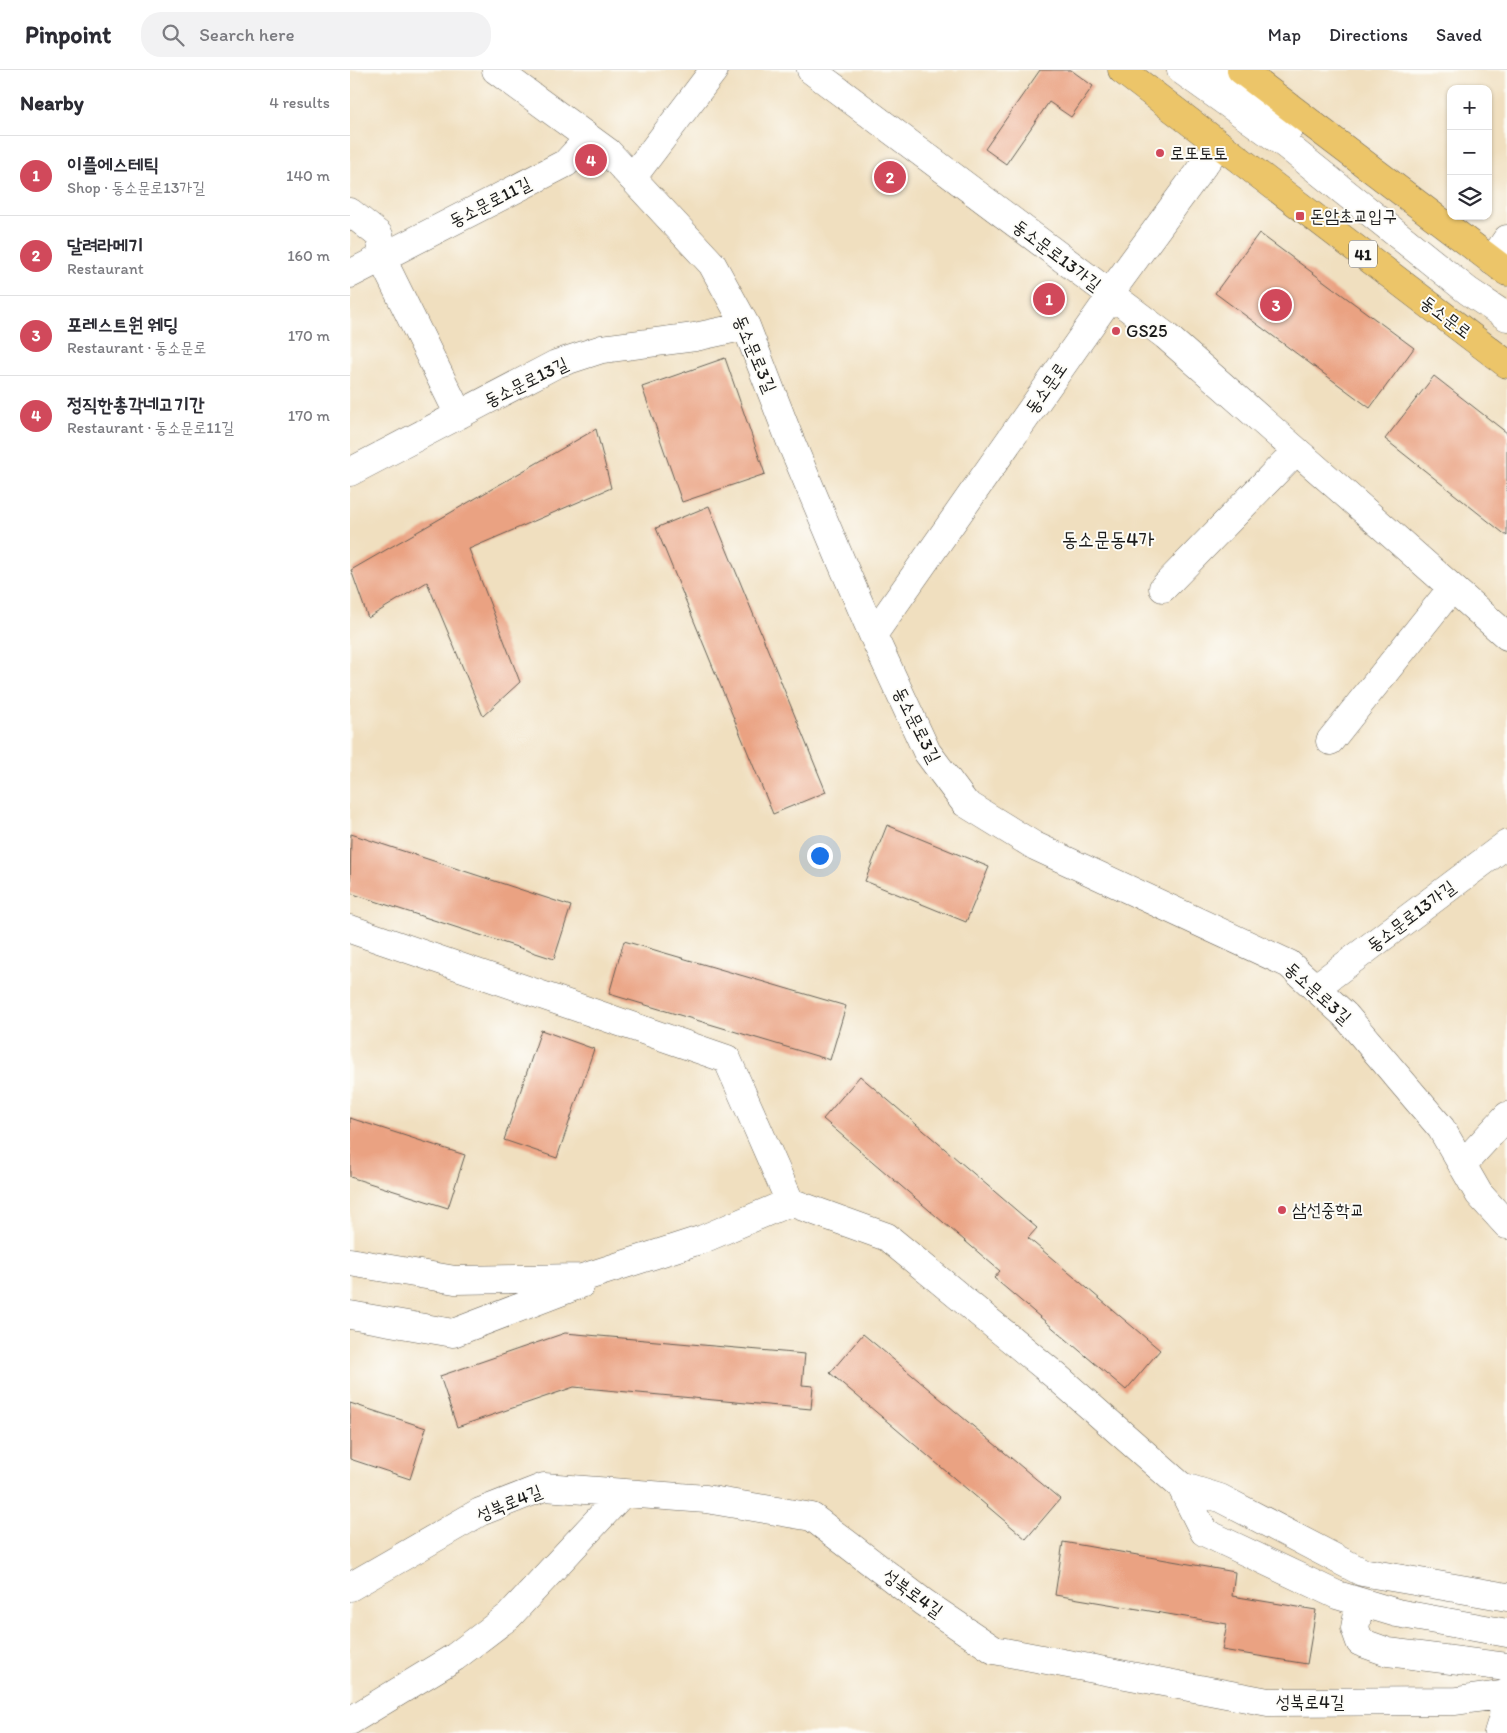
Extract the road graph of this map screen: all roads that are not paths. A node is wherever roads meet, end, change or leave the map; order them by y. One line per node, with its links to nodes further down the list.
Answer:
1 (496, 70): 8 (street, 동소문로3길)
2 (714, 70): 10 (street)
3 (811, 70): 16 (street, 동소문로13가길)
4 (1122, 70): 9 (main road, 동소문로 / 41)
5 (1181, 70): 18 (street)
6 (1215, 70): 17 (street)
7 (1241, 70): 14 (main road)
8 (589, 138): 10 (street, 동소문로3길); 13 (street, 동소문로11길)
9 (1219, 144): 16 (street, 동소문로); 20 (main road, 동소문로 / 41)
10 (632, 178): 19 (street, 동소문로3길)
11 (350, 212): 13 (street)
12 (1507, 239): 14 (street)
13 (384, 257): 15 (street, 동소문로11길); 21 (street)
14 (1500, 267)
15 (350, 274)
16 (1112, 296): 22 (street, 동소문로13가길); 26 (street, 동소문로)
17 (1507, 299)
18 (1507, 317)
19 (746, 326): 21 (street, 동소문로13길); 26 (street, 동소문로3길)
20 (1507, 364)
21 (459, 416): 23 (street, 동소문로13길)
22 (1296, 451): 24 (street); 25 (street, 동소문로13가길)
23 (350, 472)
24 (1163, 588)
25 (1452, 588): 27 (street, 동소문로13가길); 28 (street)
26 (873, 635): 31 (street, 동소문로3길)
27 (1507, 636)
28 (1330, 741)
29 (1507, 844): 31 (street, 동소문로13가길)
30 (350, 929): 34 (street)
31 (1315, 988): 33 (street, 동소문로3길)
32 (1507, 1116): 33 (street)
33 (1462, 1165): 35 (street, 동소문로3길)
34 (790, 1202): 36 (street); 39 (street)
35 (1507, 1225)
36 (703, 1239): 37 (street); 38 (street)
37 (350, 1262)
38 (350, 1315)
39 (1181, 1486): 42 (street); 43 (street)
40 (623, 1492): 41 (street, 성북로4길); 46 (street, 성북로4길); 47 (street)
41 (350, 1586)
42 (1507, 1597)
43 (1360, 1602): 44 (street); 45 (street)
44 (1507, 1633)
45 (1507, 1667)
46 (1506, 1694): 48 (street, 성북로4길)
47 (350, 1721)
48 (1498, 1733)

